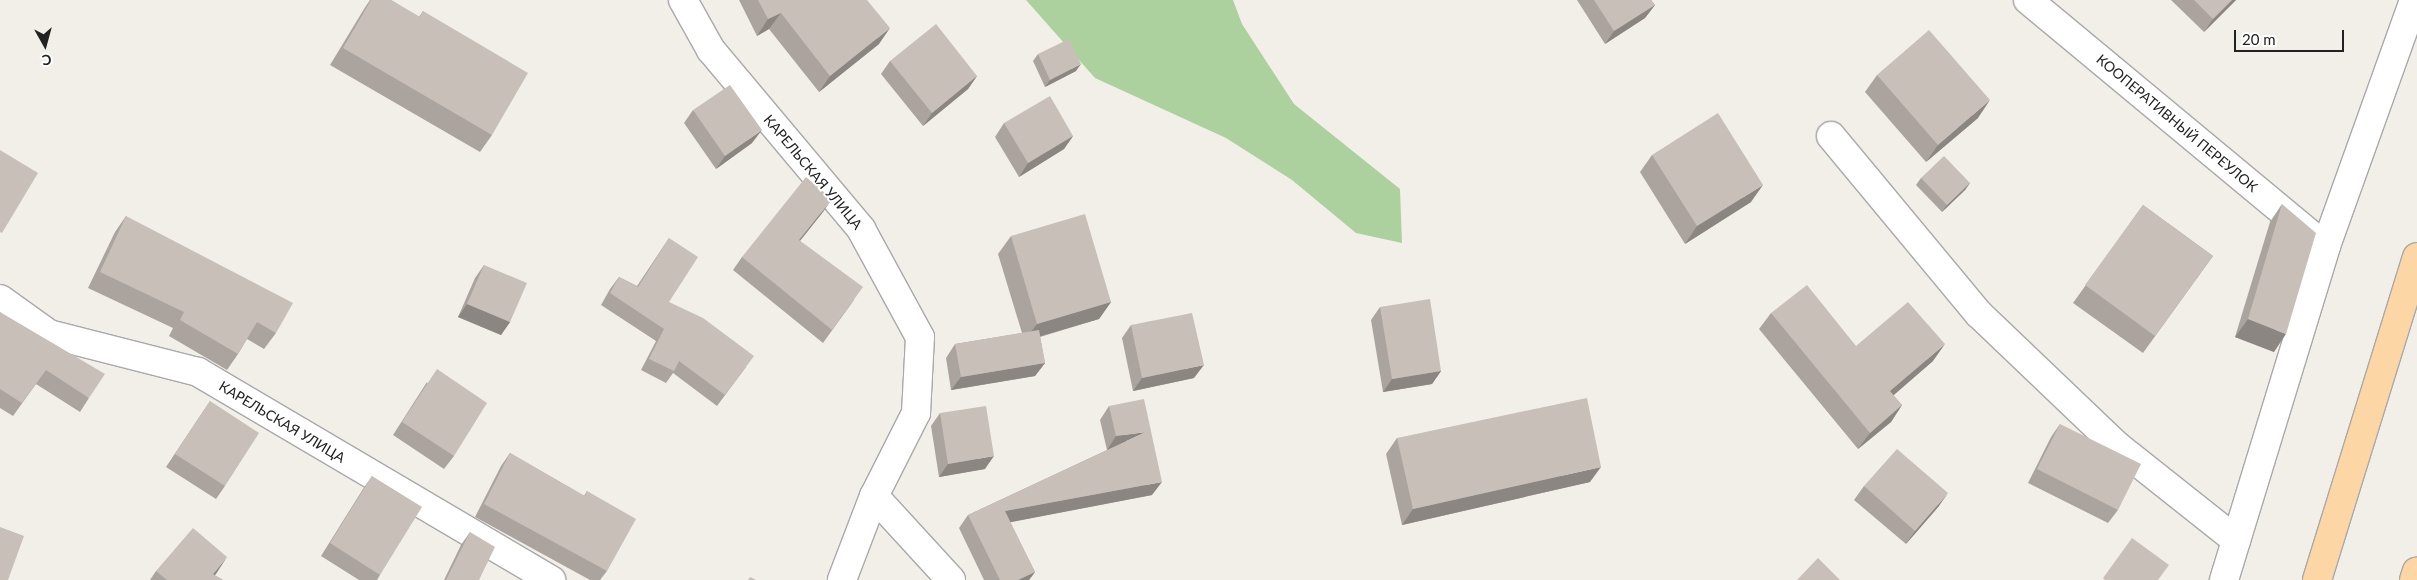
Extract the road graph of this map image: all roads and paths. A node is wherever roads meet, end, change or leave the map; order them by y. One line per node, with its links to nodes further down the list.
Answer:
1 (683, 0): 8 (street, КАРЕЛЬСКАЯ УЛИЦА)
2 (2028, 0): 5 (street, КООПЕРАТИВНЫЙ ПЕРЕУЛОК)
3 (2414, 0): 5 (street)
4 (1831, 136): 9 (street)
5 (2326, 246): 9 (street)
6 (2417, 257): 15 (main road)
7 (0, 299): 11 (street, КАРЕЛЬСКАЯ УЛИЦА)
8 (874, 496): 12 (street, КАРЕЛЬСКАЯ УЛИЦА); 13 (street)
9 (2236, 540): 14 (street)
10 (2417, 572): 16 (main road)
11 (551, 580)
12 (842, 580)
13 (951, 580)
14 (2224, 580)
15 (2317, 580)
16 (2414, 580)

